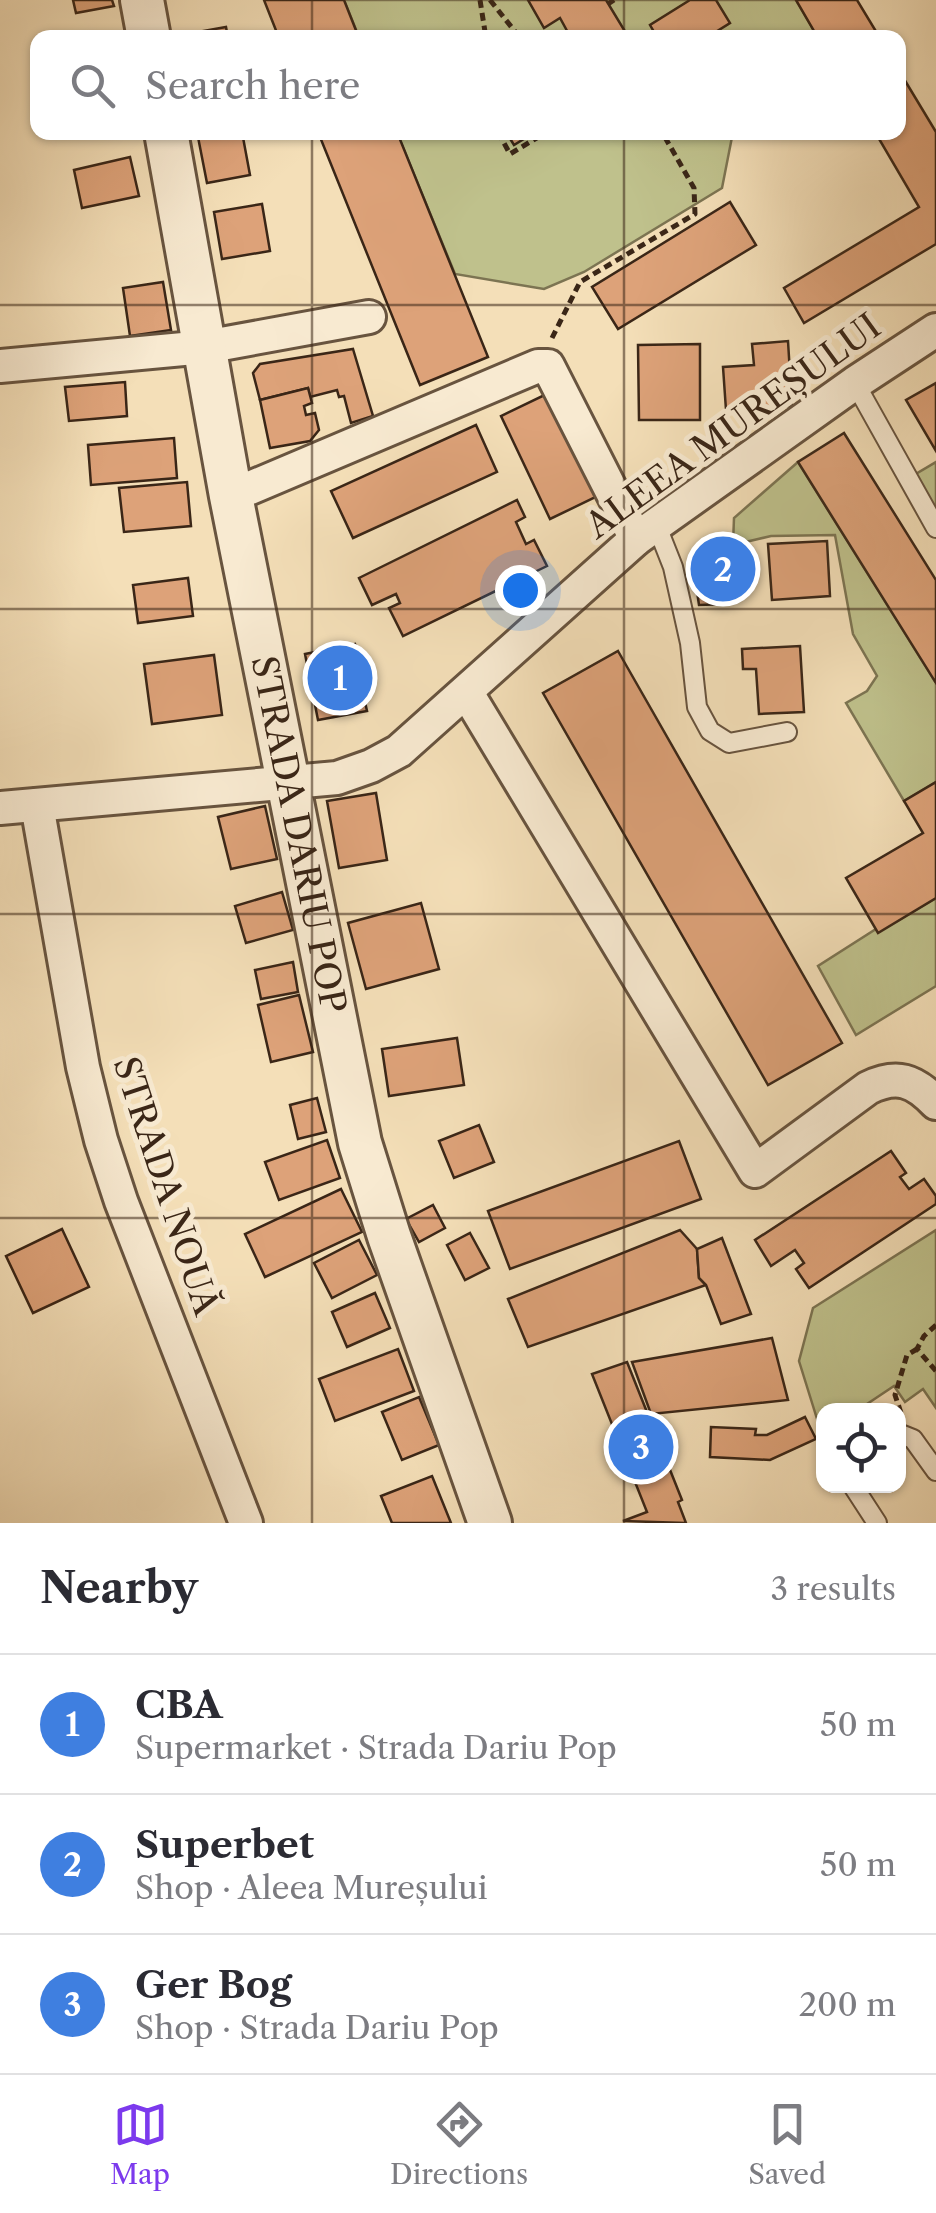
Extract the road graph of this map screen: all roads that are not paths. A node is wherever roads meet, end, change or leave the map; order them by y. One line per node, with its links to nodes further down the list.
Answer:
1 (142, 0): 2 (street)
2 (147, 30)
3 (167, 140): 6 (street, STRADA DARIU POP)
4 (368, 317): 6 (street)
5 (936, 330): 8 (street, ALEEA MUREȘULUI)
6 (205, 348): 7 (street); 9 (street, STRADA DARIU POP)
7 (0, 366)
8 (855, 383): 10 (lane); 11 (street, ALEEA MUREȘULUI)
9 (230, 496): 11 (street); 14 (street, STRADA DARIU POP)
10 (936, 528)
11 (646, 531): 12 (street, ALEEA MUREȘULUI); 13 (lane)
12 (467, 692): 14 (street, ALEEA MUREȘULUI); 17 (street)
13 (786, 732)
14 (288, 782): 15 (street, ALEEA MUREȘULUI); 22 (street, STRADA DARIU POP)
15 (37, 804): 16 (street, ALEEA MUREȘULUI); 21 (street, STRADA NOUĂ)
16 (0, 808)
17 (936, 1103)
18 (906, 1436): 19 (lane)
19 (936, 1471)
20 (858, 1493): 23 (lane)
21 (246, 1523)
22 (490, 1523)
23 (877, 1523)

